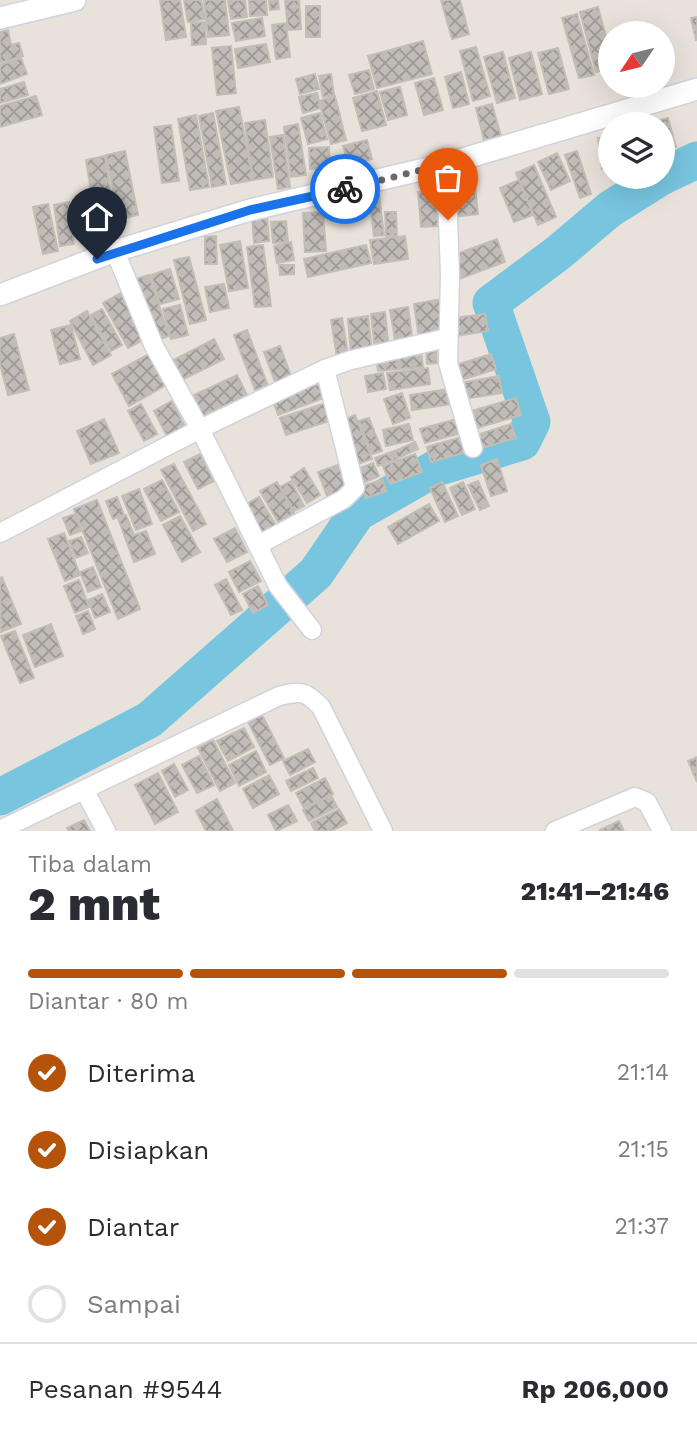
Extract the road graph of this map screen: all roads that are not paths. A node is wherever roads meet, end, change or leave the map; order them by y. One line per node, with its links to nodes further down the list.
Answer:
1 (75, 0): 2 (street)
2 (0, 18)
3 (697, 89): 4 (street)
4 (446, 164): 5 (street); 7 (street)
5 (115, 251): 6 (street); 9 (street)
6 (0, 295)
7 (447, 338): 8 (street); 10 (street)
8 (325, 369): 9 (street); 12 (street)
9 (200, 429): 11 (street); 12 (street)
10 (473, 448)
11 (0, 533)
12 (258, 545): 13 (street)
13 (312, 630)
14 (85, 791): 15 (street); 16 (street); 17 (street)
15 (0, 831)
16 (106, 831)
17 (383, 831)
18 (555, 831): 19 (street)
19 (662, 831)

